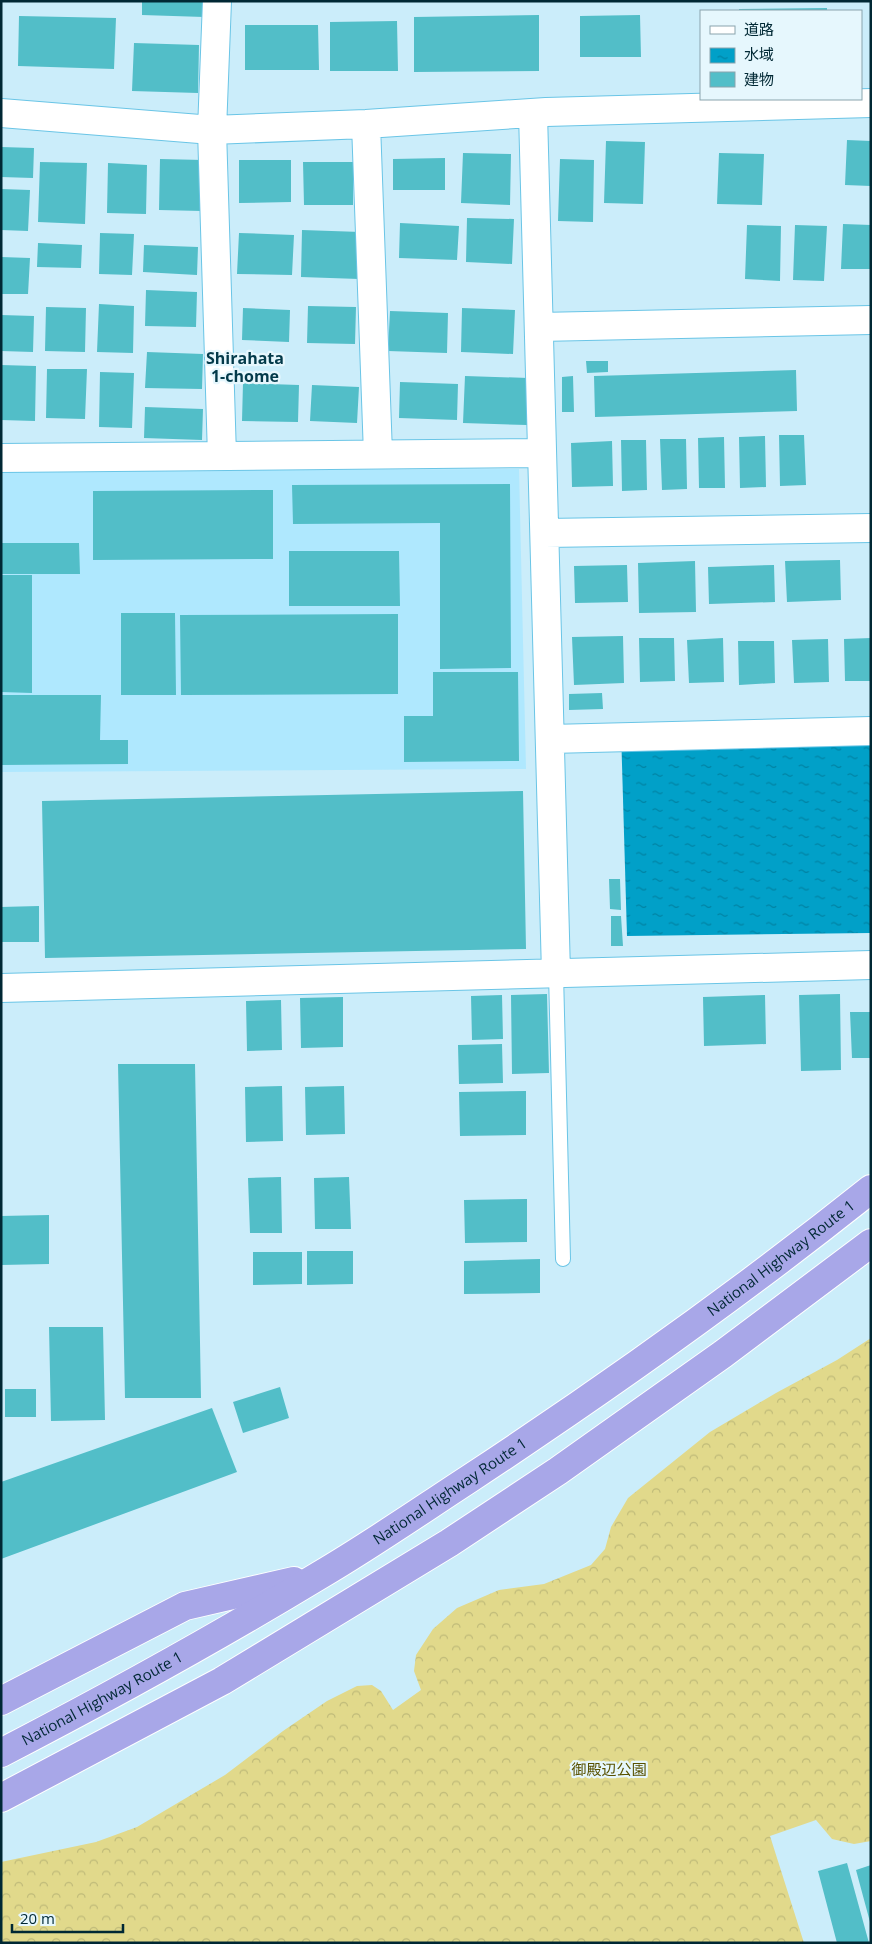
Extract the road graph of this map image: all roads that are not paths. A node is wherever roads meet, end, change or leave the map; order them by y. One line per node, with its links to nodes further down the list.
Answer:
1 (217, 1): 6 (street)
2 (871, 102): 4 (street)
3 (1, 113): 6 (street)
4 (533, 113): 5 (street); 8 (street)
5 (366, 124): 6 (street); 10 (street)
6 (212, 130): 11 (street)
7 (871, 320): 8 (street)
8 (539, 327): 9 (street)
9 (542, 453): 10 (street); 14 (street)
10 (378, 454): 11 (street)
11 (222, 456): 12 (street)
12 (1, 458)
13 (871, 528): 14 (street)
14 (545, 533): 16 (street)
15 (871, 730): 16 (street)
16 (550, 738): 18 (street)
17 (871, 964): 18 (street)
18 (556, 973): 19 (street); 22 (lane)
19 (1, 988)
20 (871, 1189): 23 (highway, National Highway Route 1)
21 (871, 1243): 26 (highway)
22 (563, 1259)
23 (322, 1574): 24 (highway); 25 (highway, National Highway Route 1)
24 (1, 1701)
25 (1, 1752)
26 (1, 1798)

